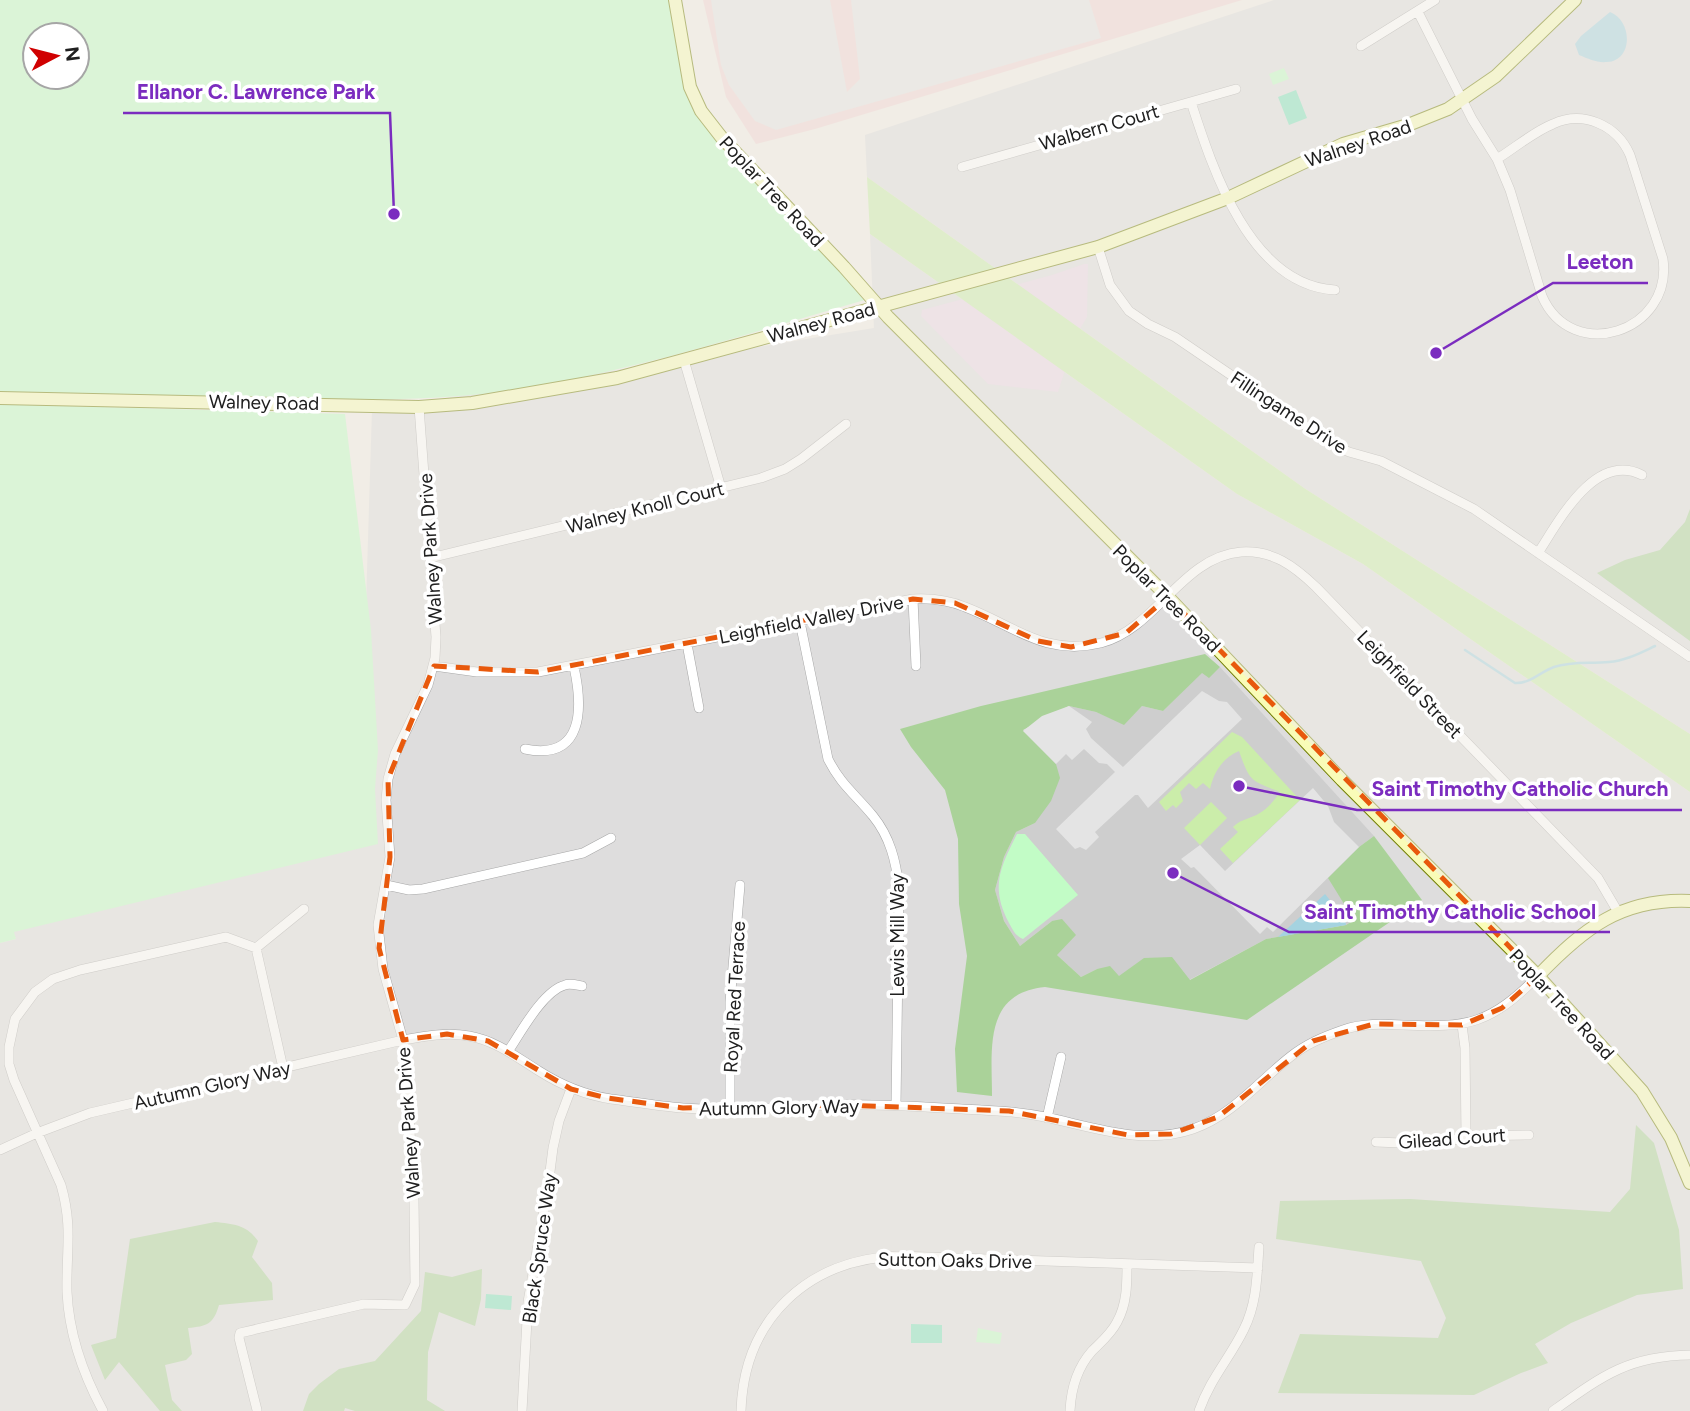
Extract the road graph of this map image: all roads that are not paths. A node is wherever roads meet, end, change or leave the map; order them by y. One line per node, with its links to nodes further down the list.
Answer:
1 (675, 0): 14 (main road, Poplar Tree Road)
2 (1435, 0): 4 (street)
3 (1575, 0): 7 (main road, Walney Road)
4 (1418, 12): 5 (street); 7 (street)
5 (1361, 46)
6 (1237, 89): 8 (street, Walbern Court)
7 (1462, 100): 9 (street); 11 (main road, Walney Road)
8 (1191, 102): 10 (street, Walbern Court); 11 (street)
9 (1497, 159): 9 (street)
10 (962, 167)
11 (1228, 198): 12 (main road, Walney Road); 13 (street)
12 (1098, 247): 14 (main road, Walney Road); 21 (street, Fillingame Drive)
13 (1335, 290)
14 (879, 307): 15 (main road, Walney Road); 23 (main road, Poplar Tree Road)
15 (684, 360): 17 (main road, Walney Road); 20 (street)
16 (0, 398): 17 (main road, Walney Road)
17 (419, 407): 22 (street, Walney Park Drive)
18 (846, 424): 20 (street, Walney Knoll Court)
19 (1642, 475): 21 (street)
20 (721, 488): 22 (street, Walney Knoll Court)
21 (1538, 553): 27 (street, Fillingame Drive)
22 (430, 558): 28 (street, Walney Park Drive)
23 (1168, 597): 24 (street, Leighfield Valley Drive); 38 (street, Leighfield Street); 40 (main road, Poplar Tree Road)
24 (913, 599): 25 (street, Leighfield Valley Drive); 29 (street)
25 (800, 622): 26 (street, Leighfield Valley Drive); 48 (street, Lewis Mill Way)
26 (687, 644): 30 (street, Leighfield Valley Drive); 31 (street)
27 (1690, 657)
28 (434, 666): 30 (street, Leighfield Valley Drive); 34 (street, Walney Park Drive)
29 (916, 666)
30 (575, 667): 32 (street)
31 (699, 708)
32 (525, 749)
33 (611, 838): 34 (street)
34 (386, 885): 43 (street, Walney Park Drive)
35 (740, 885): 49 (street, Royal Red Terrace)
36 (1690, 901): 38 (main road)
37 (304, 909): 39 (street)
38 (1618, 912): 40 (main road)
39 (256, 948): 46 (street); 51 (street)
40 (1538, 976): 42 (street, Autumn Glory Way); 56 (main road, Poplar Tree Road)
41 (582, 986): 44 (street)
42 (1462, 1026): 50 (street, Autumn Glory Way); 53 (street)
43 (403, 1040): 44 (street, Autumn Glory Way); 46 (street, Autumn Glory Way); 61 (street, Walney Park Drive)
44 (509, 1050): 47 (street, Autumn Glory Way)
45 (1061, 1057): 50 (street)
46 (283, 1069): 51 (street, Autumn Glory Way)
47 (571, 1089): 49 (street, Autumn Glory Way); 63 (street, Black Spruce Way)
48 (896, 1105): 49 (street, Autumn Glory Way); 50 (street, Autumn Glory Way)
49 (730, 1109)
50 (1047, 1118)
51 (37, 1133): 55 (street, Autumn Glory Way); 62 (street)
52 (1529, 1135): 53 (street, Gilead Court)
53 (1466, 1136): 54 (street, Gilead Court)
54 (1376, 1142)
55 (0, 1150)
56 (1690, 1183)
57 (1259, 1247): 59 (street)
58 (1127, 1264): 59 (street, Sutton Oaks Drive); 64 (street, Sutton Oaks Drive); 65 (street)
59 (1258, 1268): 66 (street)
60 (1690, 1355): 67 (street)
61 (257, 1410)
62 (103, 1411)
63 (522, 1411)
64 (741, 1411)
65 (1070, 1411)
66 (1199, 1411)
67 (1553, 1411)

